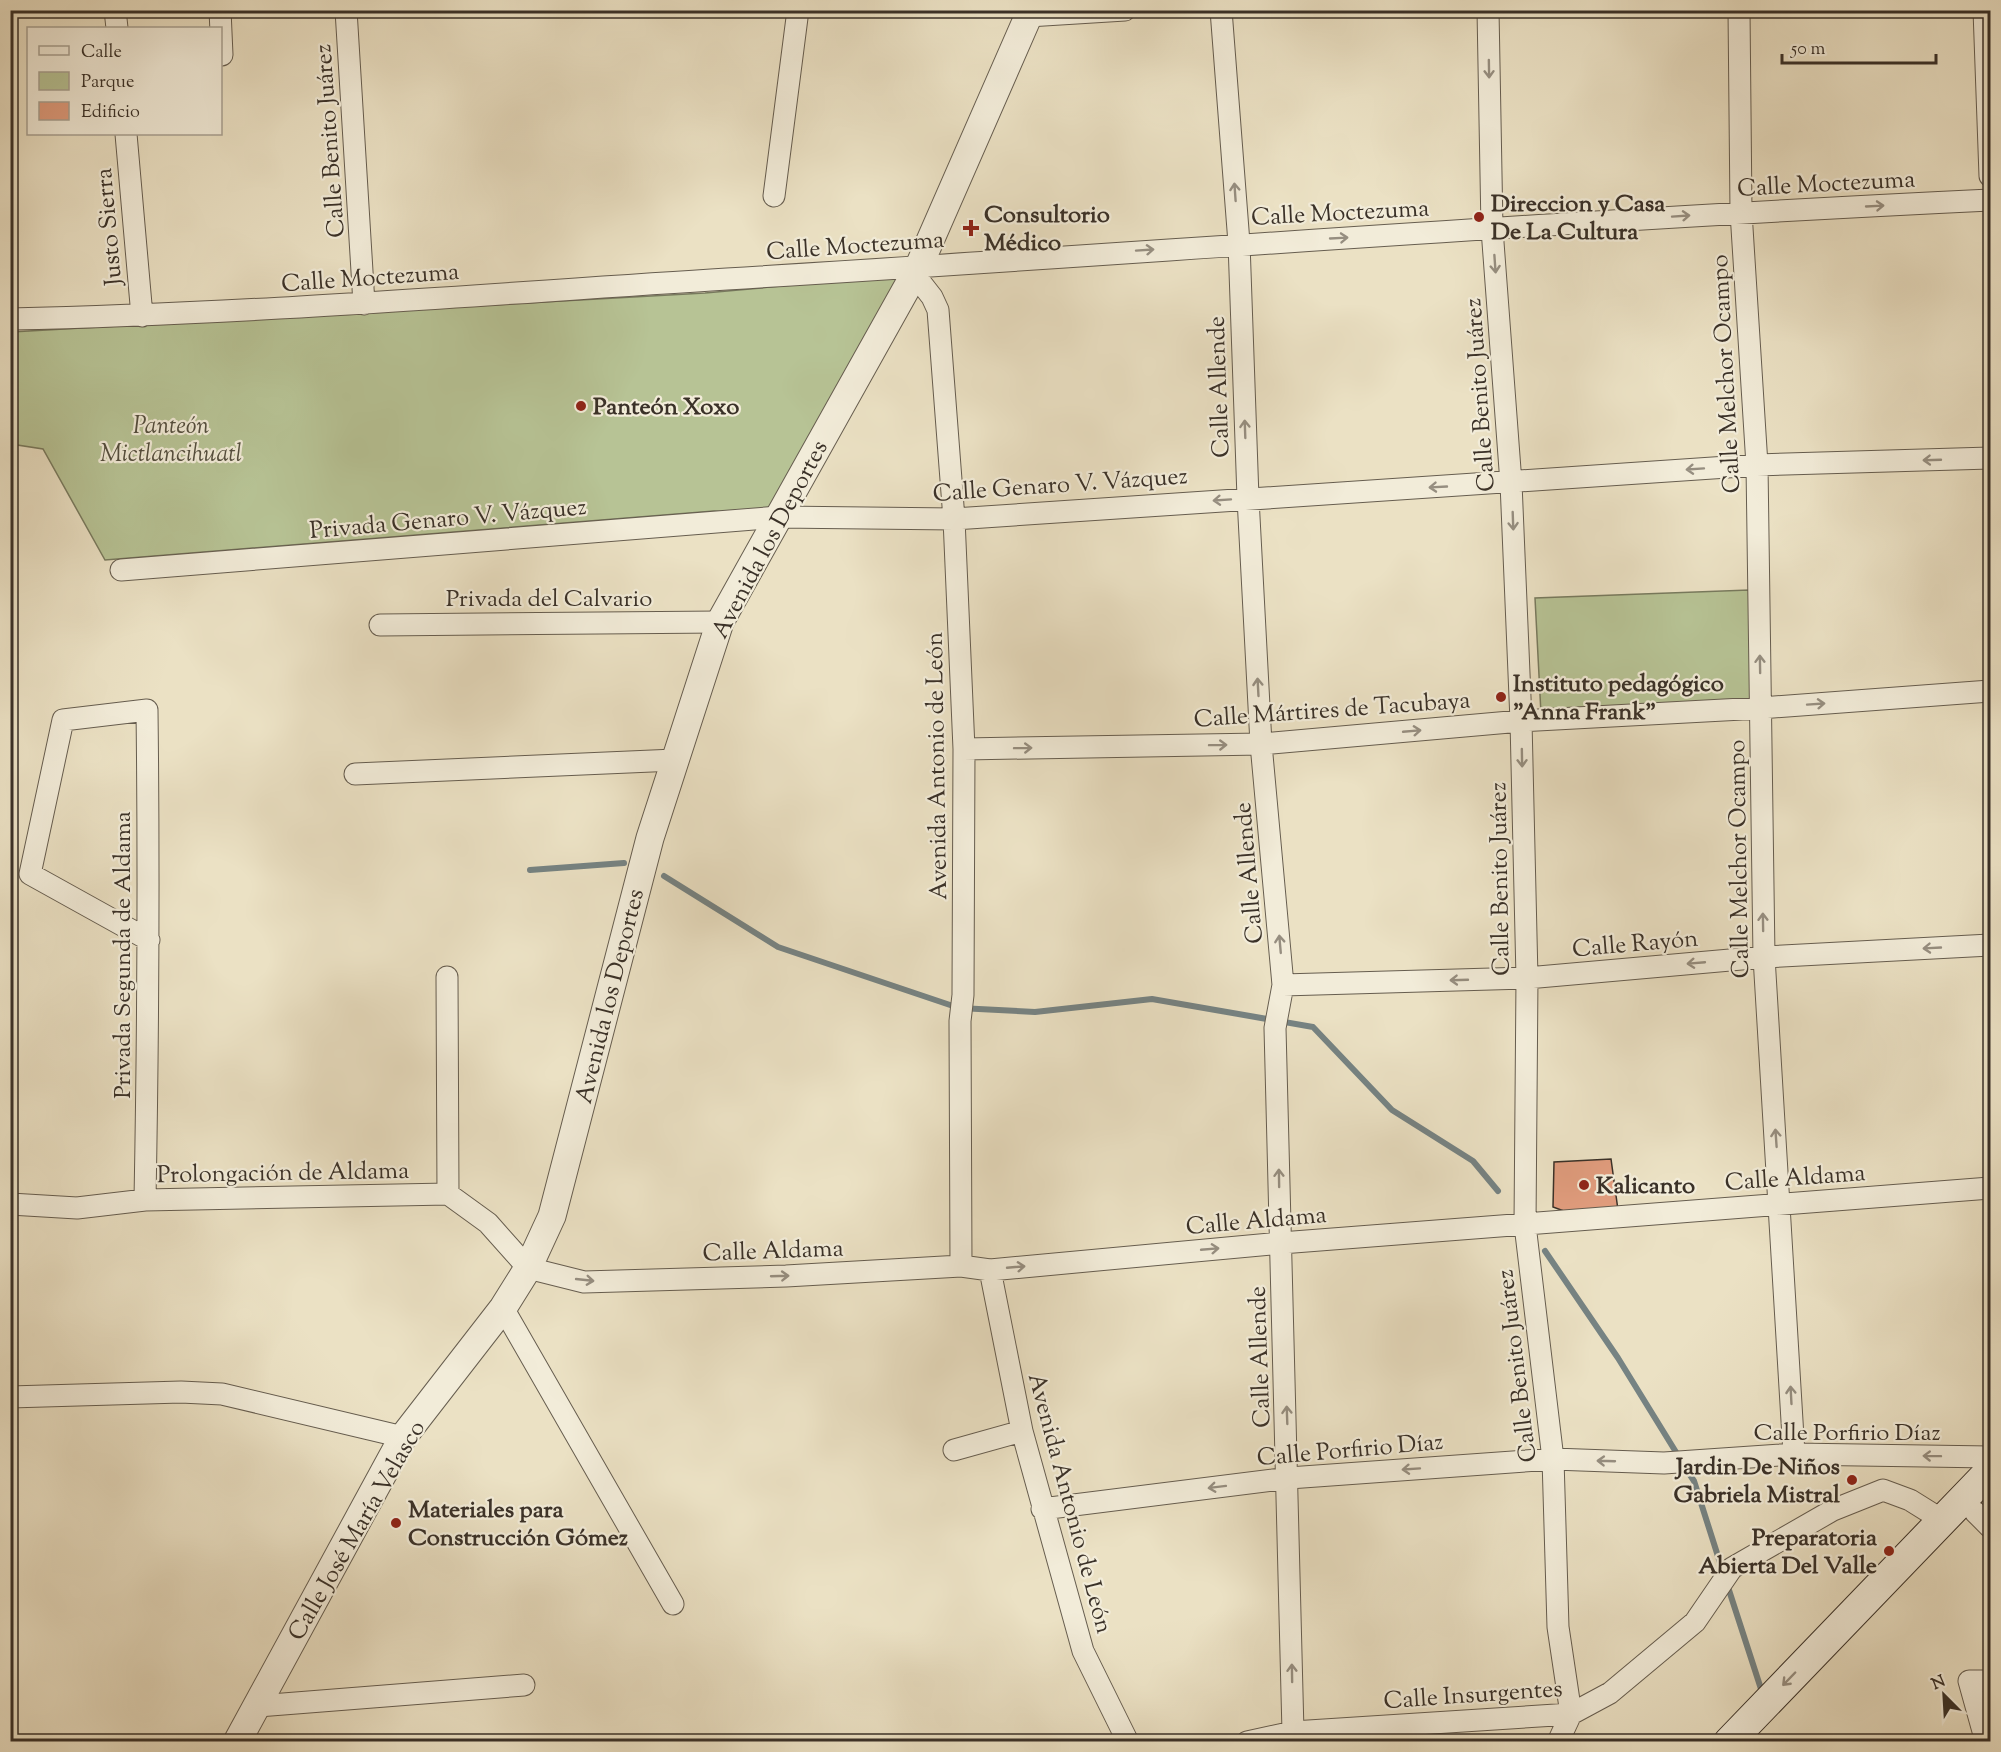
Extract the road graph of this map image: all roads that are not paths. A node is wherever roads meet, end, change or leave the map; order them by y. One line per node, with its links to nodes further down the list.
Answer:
1 (115, 10): 11 (street)
2 (220, 10): 12 (street)
3 (346, 10): 21 (street, Calle Benito Juárez)
4 (798, 10): 15 (street)
5 (1125, 10): 10 (street)
6 (1221, 10): 19 (street, Calle Allende, one-way to 6)
7 (1488, 10): 18 (street, Calle Benito Juárez, one-way to 18)
8 (1739, 10): 17 (street, Calle Melchor Ocampo)
9 (1984, 10): 14 (street)
10 (1029, 13): 20 (street, Avenida los Deportes)
11 (117, 27)
12 (221, 27)
13 (126, 135): 22 (street, Justo Sierra)
14 (1990, 176)
15 (774, 196)
16 (1990, 200): 17 (street, Calle Moctezuma, one-way to 16)
17 (1741, 212): 18 (street, Calle Moctezuma, one-way to 17); 25 (street, Calle Melchor Ocampo)
18 (1492, 229): 19 (street, Calle Moctezuma, one-way to 18); 26 (street, Calle Benito Juárez, one-way to 26)
19 (1239, 243): 20 (street, Calle Moctezuma, one-way to 19); 27 (street, Calle Allende, one-way to 19)
20 (917, 270): 21 (street, Calle Moctezuma); 28 (street, Avenida los Deportes); 29 (street, Avenida Antonio de León)
21 (364, 304): 22 (street, Calle Moctezuma)
22 (142, 316): 23 (street, Calle Moctezuma)
23 (10, 319)
24 (1990, 458): 25 (street, Calle Genaro V. Vázquez, one-way to 25)
25 (1756, 465): 26 (street, Calle Genaro V. Vázquez, one-way to 26); 34 (street, Calle Melchor Ocampo, one-way to 25)
26 (1511, 483): 27 (street, Calle Genaro V. Vázquez, one-way to 27); 35 (street, Calle Benito Juárez, one-way to 35)
27 (1248, 498): 29 (street, Calle Genaro V. Vázquez, one-way to 29); 36 (street, Calle Allende, one-way to 27)
28 (779, 517): 29 (street, Calle Genaro V. Vázquez); 30 (street, Privada Genaro V. Vázquez); 31 (street, Avenida los Deportes)
29 (954, 519): 37 (street, Avenida Antonio de León)
30 (121, 570)
31 (720, 622): 32 (street, Privada del Calvario); 38 (street, Avenida los Deportes)
32 (380, 626)
33 (1990, 691): 34 (street, Calle Mártires de Tacubaya, one-way to 33)
34 (1761, 708): 35 (street, Calle Mártires de Tacubaya); 42 (street, Calle Melchor Ocampo, one-way to 34)
35 (1521, 721): 36 (street, Calle Mártires de Tacubaya, one-way to 35); 44 (street, Calle Benito Juárez, one-way to 44)
36 (1261, 744): 37 (street, Calle Mártires de Tacubaya, one-way to 36); 45 (street, Calle Allende, one-way to 36)
37 (964, 749): 53 (street, Avenida Antonio de León)
38 (675, 760): 39 (street); 54 (street, Avenida los Deportes)
39 (355, 774)
40 (149, 940): 40 (street, Privada Segunda de Aldama); 48 (street, Privada Segunda de Aldama)
41 (1990, 945): 42 (street, Calle Rayón, one-way to 42)
42 (1764, 957): 44 (street, Calle Rayón, one-way to 44); 49 (street, Calle Melchor Ocampo, one-way to 42)
43 (447, 976): 47 (street)
44 (1527, 978): 45 (street, Calle Rayón, one-way to 45); 51 (street, Calle Benito Juárez)
45 (1282, 993): 52 (street, Calle Allende, one-way to 45)
46 (1990, 1188): 49 (street, Calle Aldama)
47 (448, 1194): 48 (street, Prolongación de Aldama); 54 (street)
48 (145, 1200): 50 (street, Prolongación de Aldama)
49 (1781, 1203): 51 (street, Calle Aldama); 61 (street, Calle Melchor Ocampo, one-way to 49)
50 (10, 1204)
51 (1525, 1225): 52 (street, Calle Aldama); 63 (street, Calle Benito Juárez)
52 (1281, 1243): 55 (street, Calle Aldama, one-way to 52); 65 (street, Calle Allende, one-way to 52)
53 (961, 1266): 54 (street, Calle Aldama, one-way to 53); 55 (street, Calle Aldama)
54 (528, 1268): 56 (street, Calle José María Velasco)
55 (990, 1270): 58 (street, Avenida Antonio de León)
56 (503, 1308): 59 (street, Calle José María Velasco); 69 (street)
57 (10, 1396): 59 (street)
58 (1022, 1431): 60 (street); 66 (street, Avenida Antonio de León)
59 (403, 1437): 72 (street, Calle José María Velasco)
60 (954, 1450)
61 (1794, 1454): 62 (street, Calle Porfirio Díaz, one-way to 61); 63 (street, Calle Porfirio Díaz, one-way to 63)
62 (1990, 1457)
63 (1553, 1459): 65 (street, Calle Porfirio Díaz, one-way to 65); 73 (street, Calle Benito Juárez)
64 (1990, 1471): 68 (main road)
65 (1289, 1478): 66 (street, Calle Porfirio Díaz, one-way to 66); 74 (street, Calle Allende, one-way to 65)
66 (1042, 1509): 76 (street, Avenida Antonio de León)
67 (1985, 1512): 80 (main road)
68 (1942, 1520): 73 (street, Calle Insurgentes); 79 (main road, one-way to 79)
69 (673, 1604)
70 (1990, 1681): 81 (street)
71 (524, 1685): 72 (street)
72 (258, 1706): 75 (street, Calle José María Velasco)
73 (1571, 1714): 74 (street, Calle Insurgentes); 78 (street)
74 (1293, 1732): 77 (street, Calle Insurgentes)
75 (237, 1742)
76 (1128, 1742)
77 (1247, 1742)
78 (1558, 1742)
79 (1729, 1742)
80 (1758, 1742)
81 (1986, 1742)

